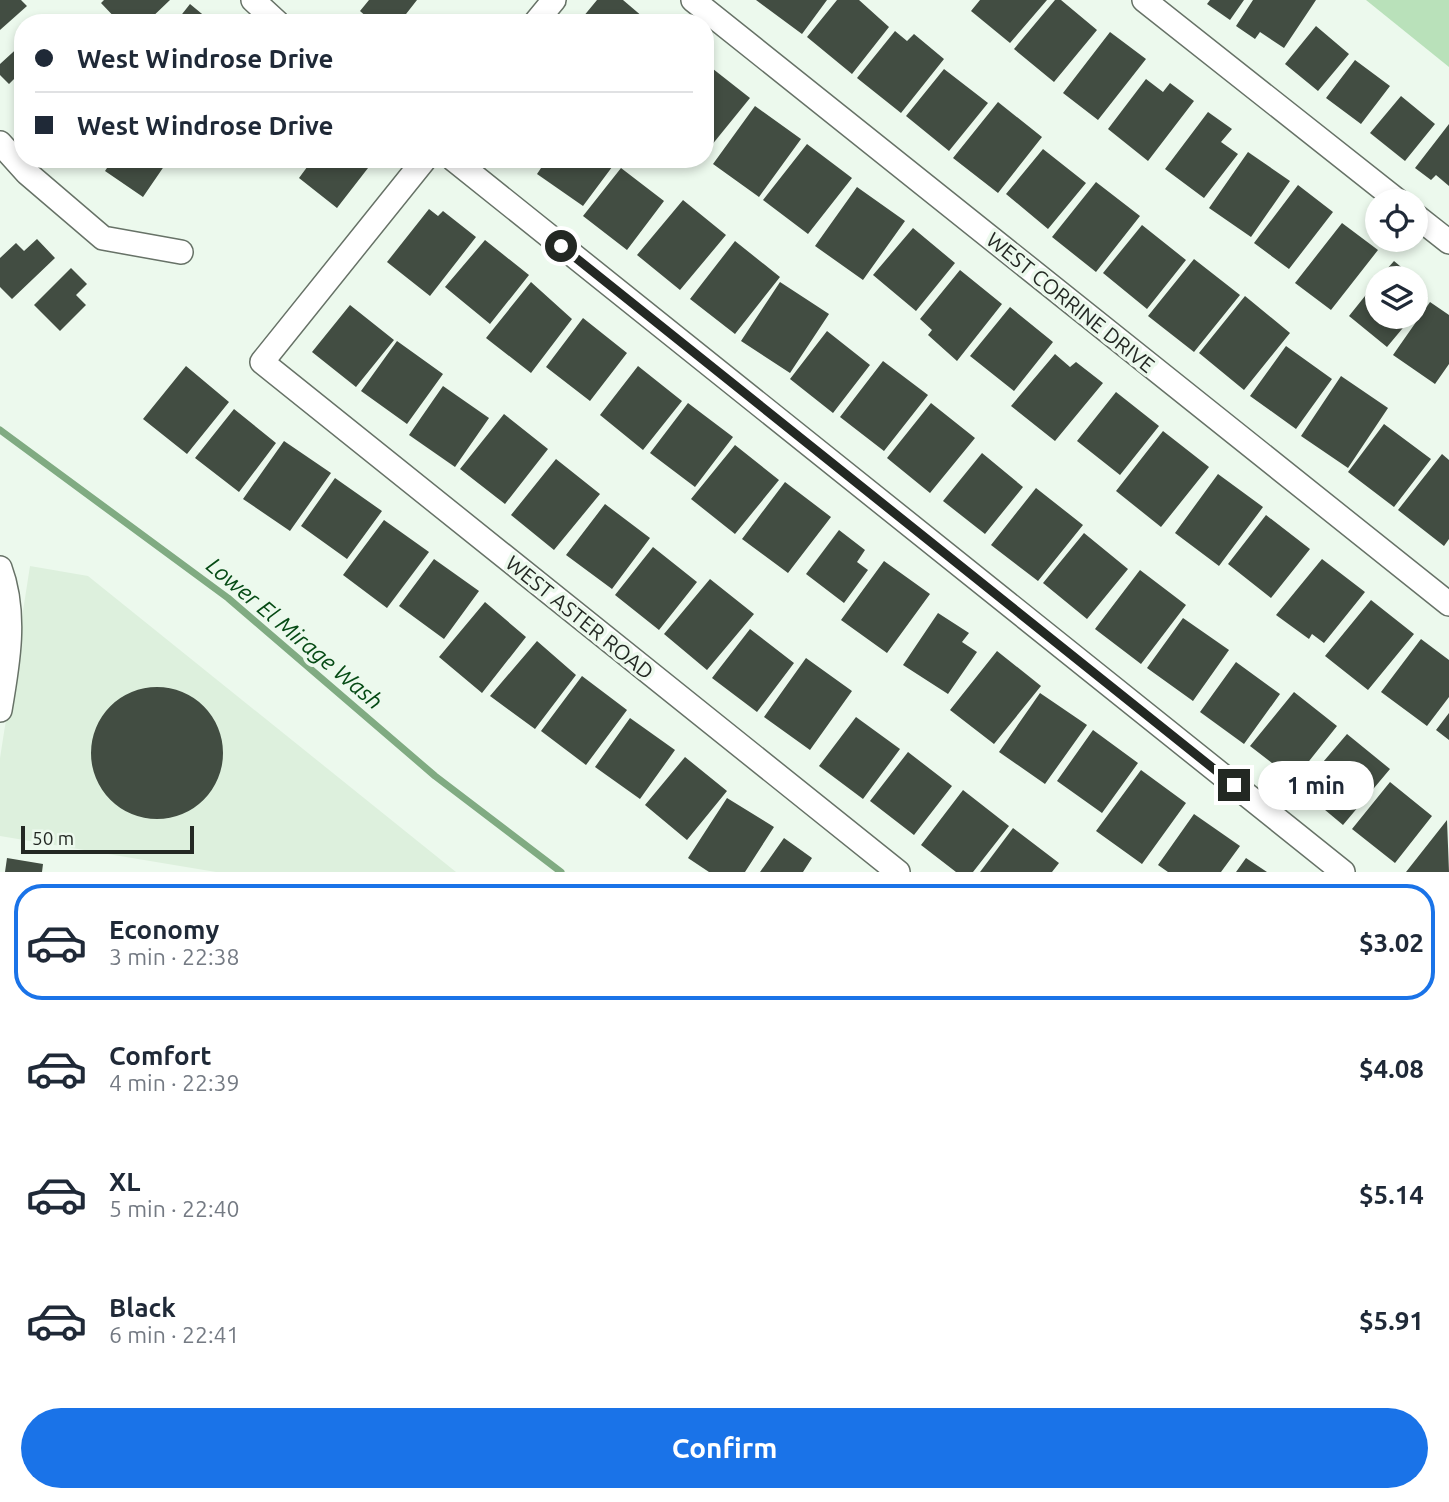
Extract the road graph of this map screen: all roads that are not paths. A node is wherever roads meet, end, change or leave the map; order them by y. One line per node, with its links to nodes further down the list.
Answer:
1 (253, 0): 5 (street)
2 (554, 0): 6 (street)
3 (694, 0): 7 (street, WEST CORRINE DRIVE)
4 (1144, 0): 14 (street)
5 (268, 14)
6 (542, 14)
7 (712, 14)
8 (714, 16): 19 (street, WEST CORRINE DRIVE)
9 (0, 143): 10 (street)
10 (14, 159)
11 (22, 168): 17 (street)
12 (418, 168): 21 (street, WEST ASTER ROAD)
13 (464, 168): 22 (street)
14 (1383, 189)
15 (1428, 225): 16 (street)
16 (1449, 242)
17 (181, 252)
18 (2, 572): 20 (street)
19 (1449, 604)
20 (0, 710)
21 (898, 872)
22 (1343, 872)

